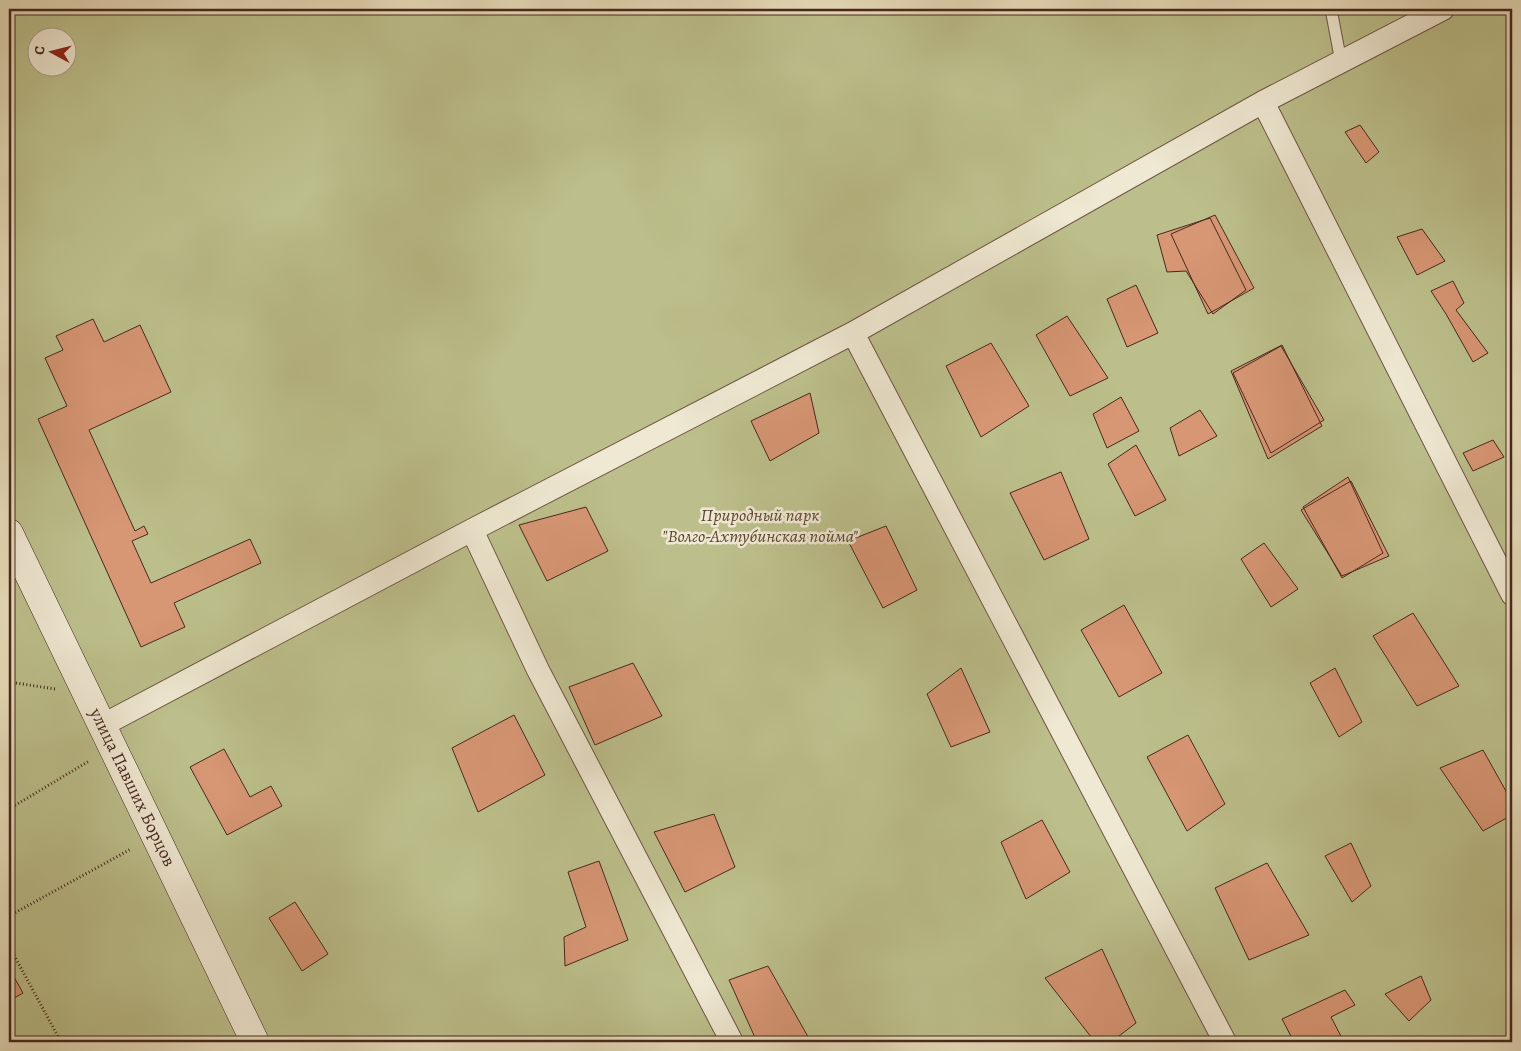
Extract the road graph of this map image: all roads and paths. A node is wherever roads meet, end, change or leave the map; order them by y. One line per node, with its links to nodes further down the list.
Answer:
1 (1331, 9): 3 (lane)
2 (1443, 9): 3 (street)
3 (1341, 62): 4 (street)
4 (1264, 102): 5 (street); 8 (street)
5 (853, 333): 6 (street); 19 (street)
6 (472, 530): 11 (street); 18 (street)
7 (9, 533): 10 (street, улица Павших Борцов)
8 (1512, 594)
9 (9, 682): 10 (path)
10 (88, 694): 11 (street, улица Павших Борцов)
11 (108, 736): 12 (path); 13 (street, улица Павших Борцов)
12 (9, 809)
13 (156, 835): 14 (path); 17 (street, улица Павших Борцов)
14 (9, 916)
15 (9, 946): 16 (path)
16 (61, 1042)
17 (255, 1042)
18 (732, 1042)
19 (1225, 1042)

